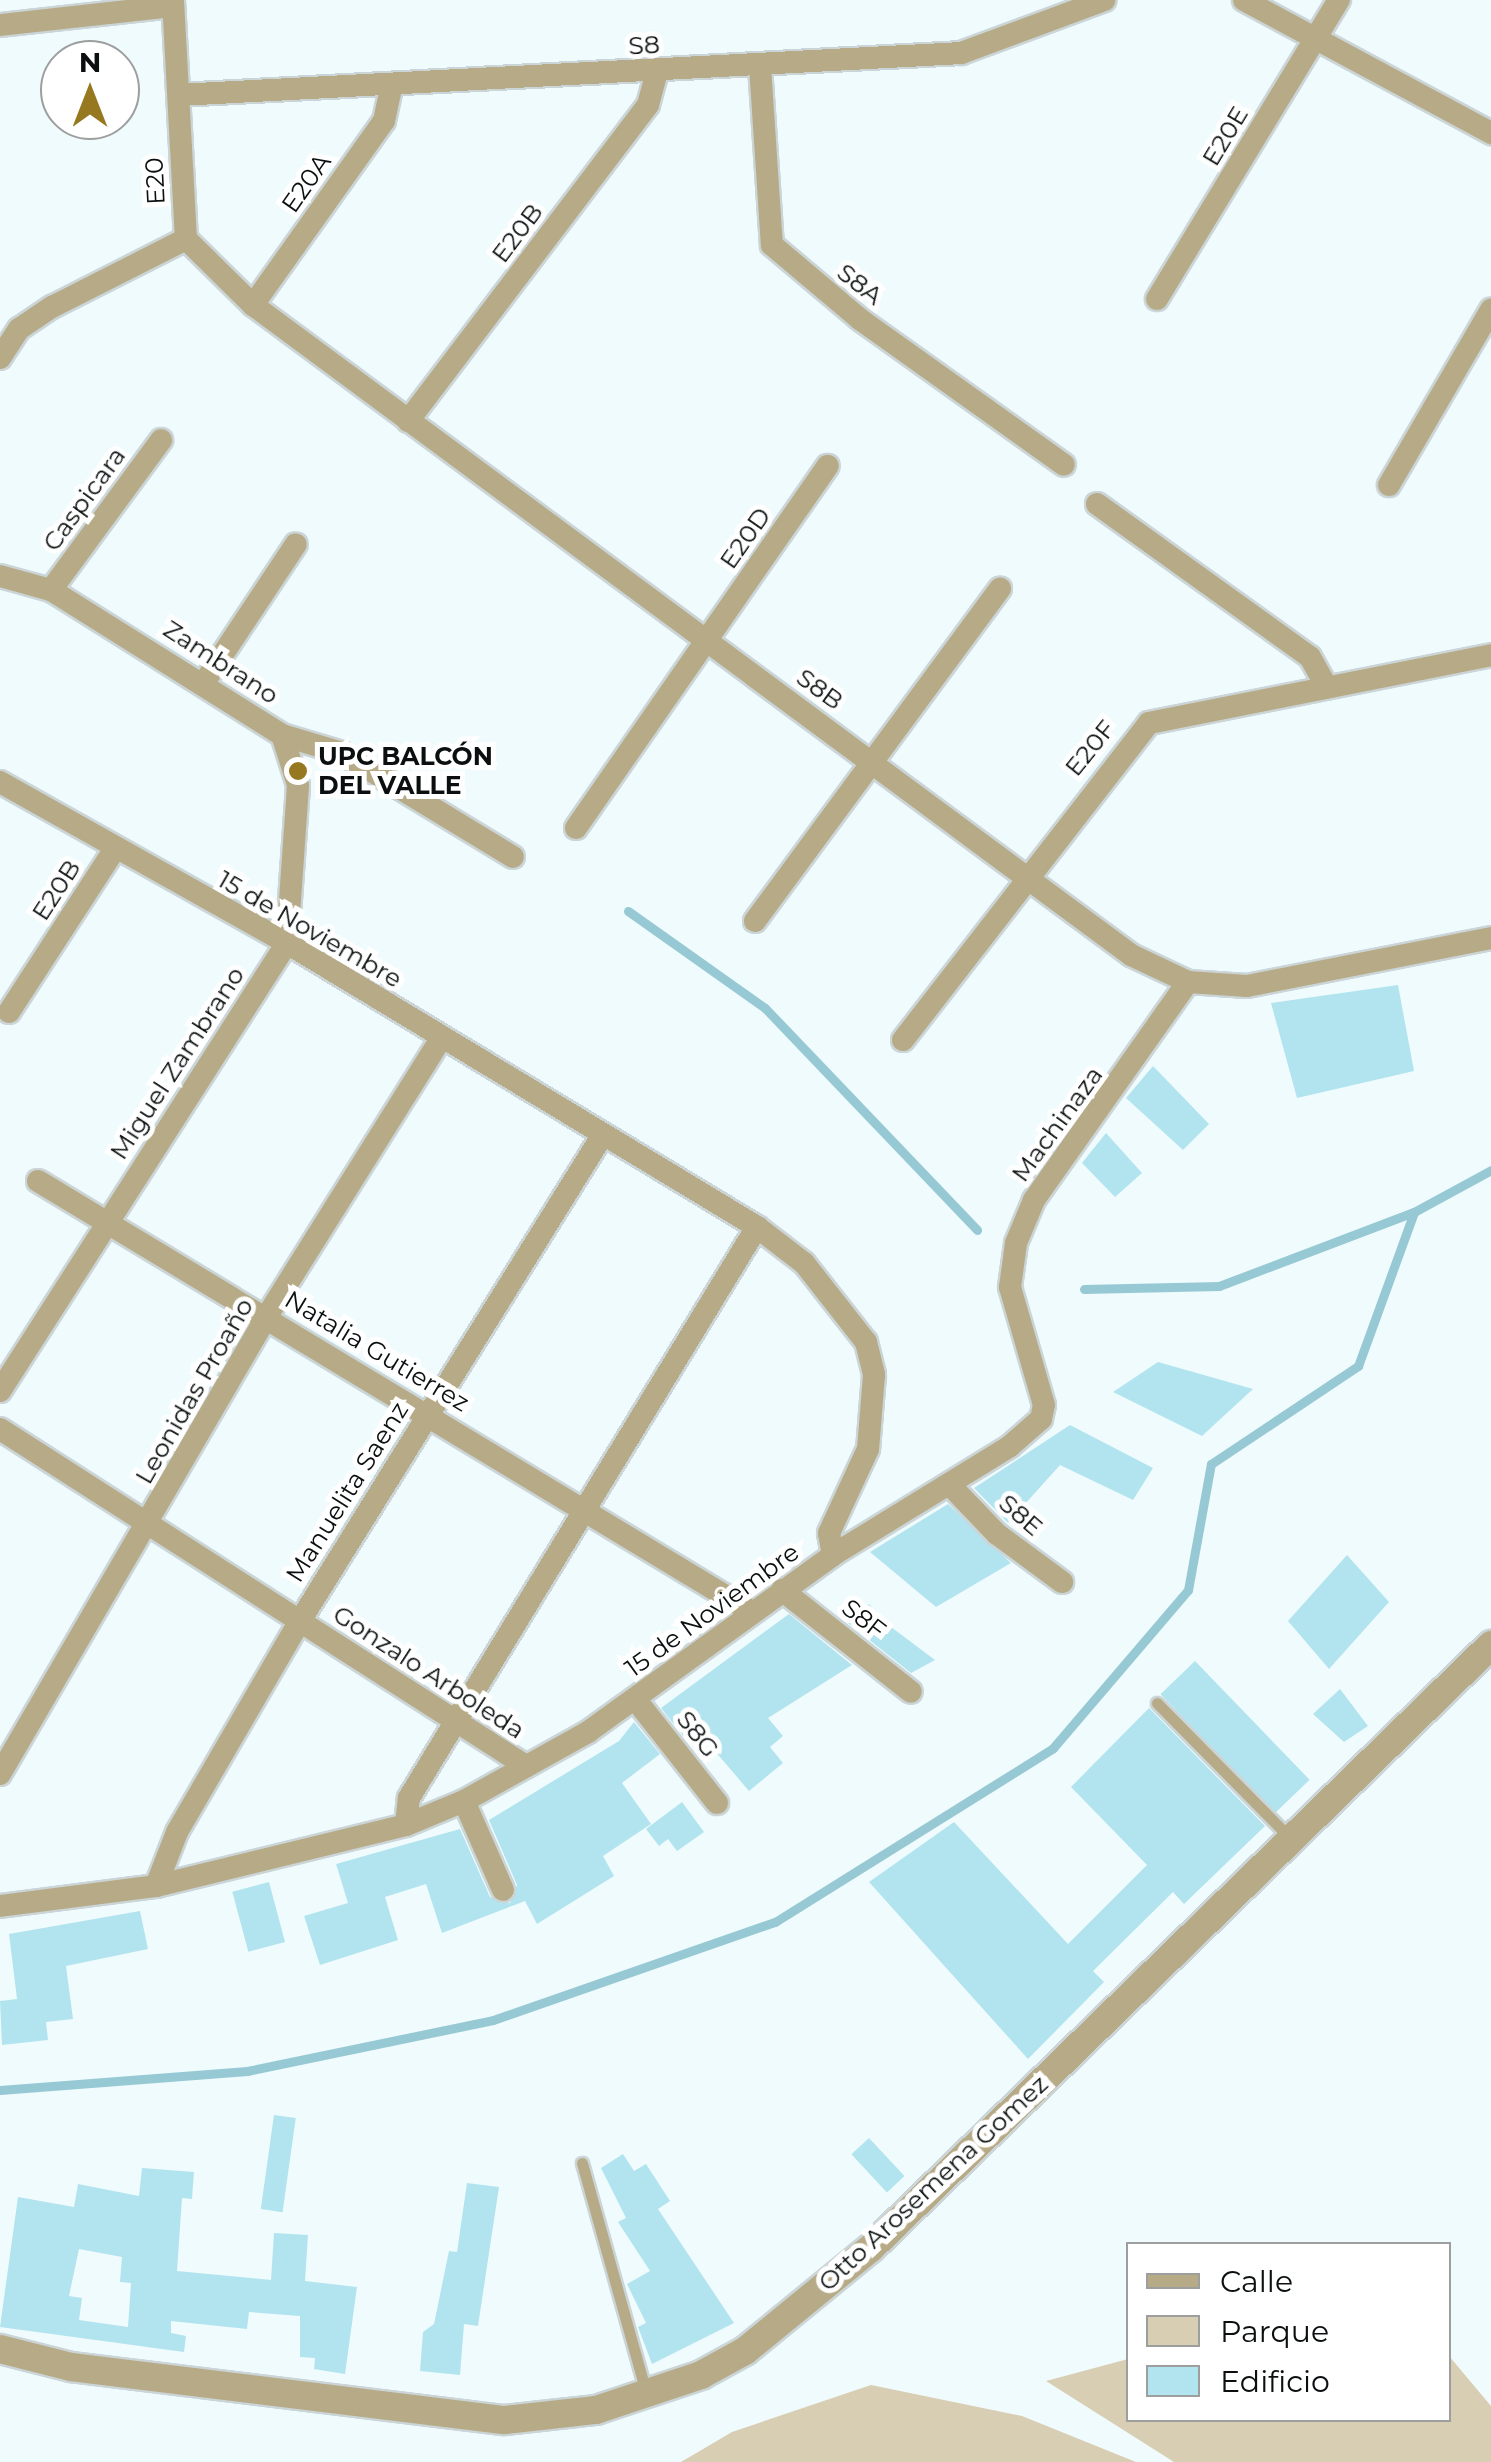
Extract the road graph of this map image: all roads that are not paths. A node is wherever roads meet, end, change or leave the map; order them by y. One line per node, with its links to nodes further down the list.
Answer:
1 (1104, 0): 7 (street, S8)
2 (1244, 0): 6 (street)
3 (1339, 0): 6 (street, E20E)
4 (173, 3): 5 (street); 10 (street, E20)
5 (0, 26)
6 (1319, 35): 11 (street); 13 (street, E20E)
7 (760, 66): 8 (street, S8); 19 (street, S8A)
8 (657, 72): 9 (street, S8); 17 (street, E20B)
9 (391, 88): 10 (street, S8); 14 (street, E20A)
10 (178, 95): 12 (street, E20)
11 (1491, 133)
12 (186, 239): 14 (street, S8B); 16 (street)
13 (1158, 299)
14 (254, 305): 17 (street, S8B)
15 (1491, 310): 21 (street)
16 (0, 358)
17 (408, 422): 27 (street, S8B)
18 (161, 440): 26 (street, Caspicara)
19 (1064, 465)
20 (828, 466): 27 (street, E20D)
21 (1389, 485)
22 (1097, 504): 30 (street)
23 (296, 544): 29 (street)
24 (0, 576): 26 (street, Zambrano)
25 (1000, 589): 32 (street)
26 (51, 590): 29 (street, Zambrano)
27 (707, 642): 32 (street, S8B); 34 (street, E20D)
28 (1491, 655): 30 (street, E20F)
29 (205, 682): 31 (street, Zambrano)
30 (1327, 688): 37 (street, E20F)
31 (282, 735): 36 (street, Zambrano); 40 (street, Miguel Zambrano)
32 (872, 761): 37 (street, S8B); 38 (street)
33 (0, 782): 35 (street, 15 de Noviembre)
34 (576, 828)
35 (115, 849): 40 (street, 15 de Noviembre); 42 (street, E20B)
36 (513, 857)
37 (1030, 875): 41 (street, S8B); 44 (street, E20F)
38 (755, 921)
39 (1491, 938): 41 (street, S8B)
40 (287, 943): 43 (street, 15 de Noviembre); 47 (street, Miguel Zambrano)
41 (1188, 982): 53 (street, Machinaza)
42 (9, 1012)
43 (441, 1039): 45 (street, 15 de Noviembre); 49 (street, Leonidas Proaño)
44 (903, 1040)
45 (602, 1136): 48 (street, 15 de Noviembre); 51 (street, Manuelita Saenz)
46 (38, 1181): 47 (street, Natalia Gutierrez)
47 (108, 1222): 49 (street, Natalia Gutierrez); 50 (street, Miguel Zambrano)
48 (756, 1227): 54 (street); 56 (street, 15 de Noviembre)
49 (267, 1316): 51 (street, Natalia Gutierrez); 55 (street, Leonidas Proaño)
50 (0, 1391)
51 (428, 1413): 54 (street, Natalia Gutierrez); 60 (street, Manuelita Saenz)
52 (0, 1429): 55 (street, Gonzalo Arboleda)
53 (949, 1484): 56 (street, Machinaza); 57 (street, S8E)
54 (583, 1510): 59 (street, Natalia Gutierrez); 65 (street)
55 (150, 1525): 60 (street, Gonzalo Arboleda); 67 (street, Leonidas Proaño)
56 (833, 1555): 58 (street, 15 de Noviembre)
57 (1062, 1582)
58 (782, 1590): 59 (street, 15 de Noviembre); 62 (street, S8F)
59 (752, 1612): 63 (street, 15 de Noviembre)
60 (300, 1621): 65 (street, Gonzalo Arboleda); 72 (street, Manuelita Saenz)
61 (1491, 1645): 71 (street, Otto Arosemena Gomez)
62 (911, 1692)
63 (636, 1700): 66 (street, 15 de Noviembre); 69 (street, S8G)
64 (1157, 1703): 71 (lane)
65 (456, 1721): 66 (street, Gonzalo Arboleda); 70 (street)
66 (526, 1766): 68 (street, 15 de Noviembre)
67 (0, 1774)
68 (464, 1801): 70 (street, 15 de Noviembre); 73 (street)
69 (717, 1803)
70 (406, 1825): 72 (street, 15 de Noviembre)
71 (1291, 1840): 77 (street, Otto Arosemena Gomez)
72 (156, 1886): 74 (street, 15 de Noviembre)
73 (503, 1890)
74 (0, 1906)
75 (582, 2163): 77 (lane)
76 (0, 2349): 77 (street, Otto Arosemena Gomez)
77 (646, 2392)

